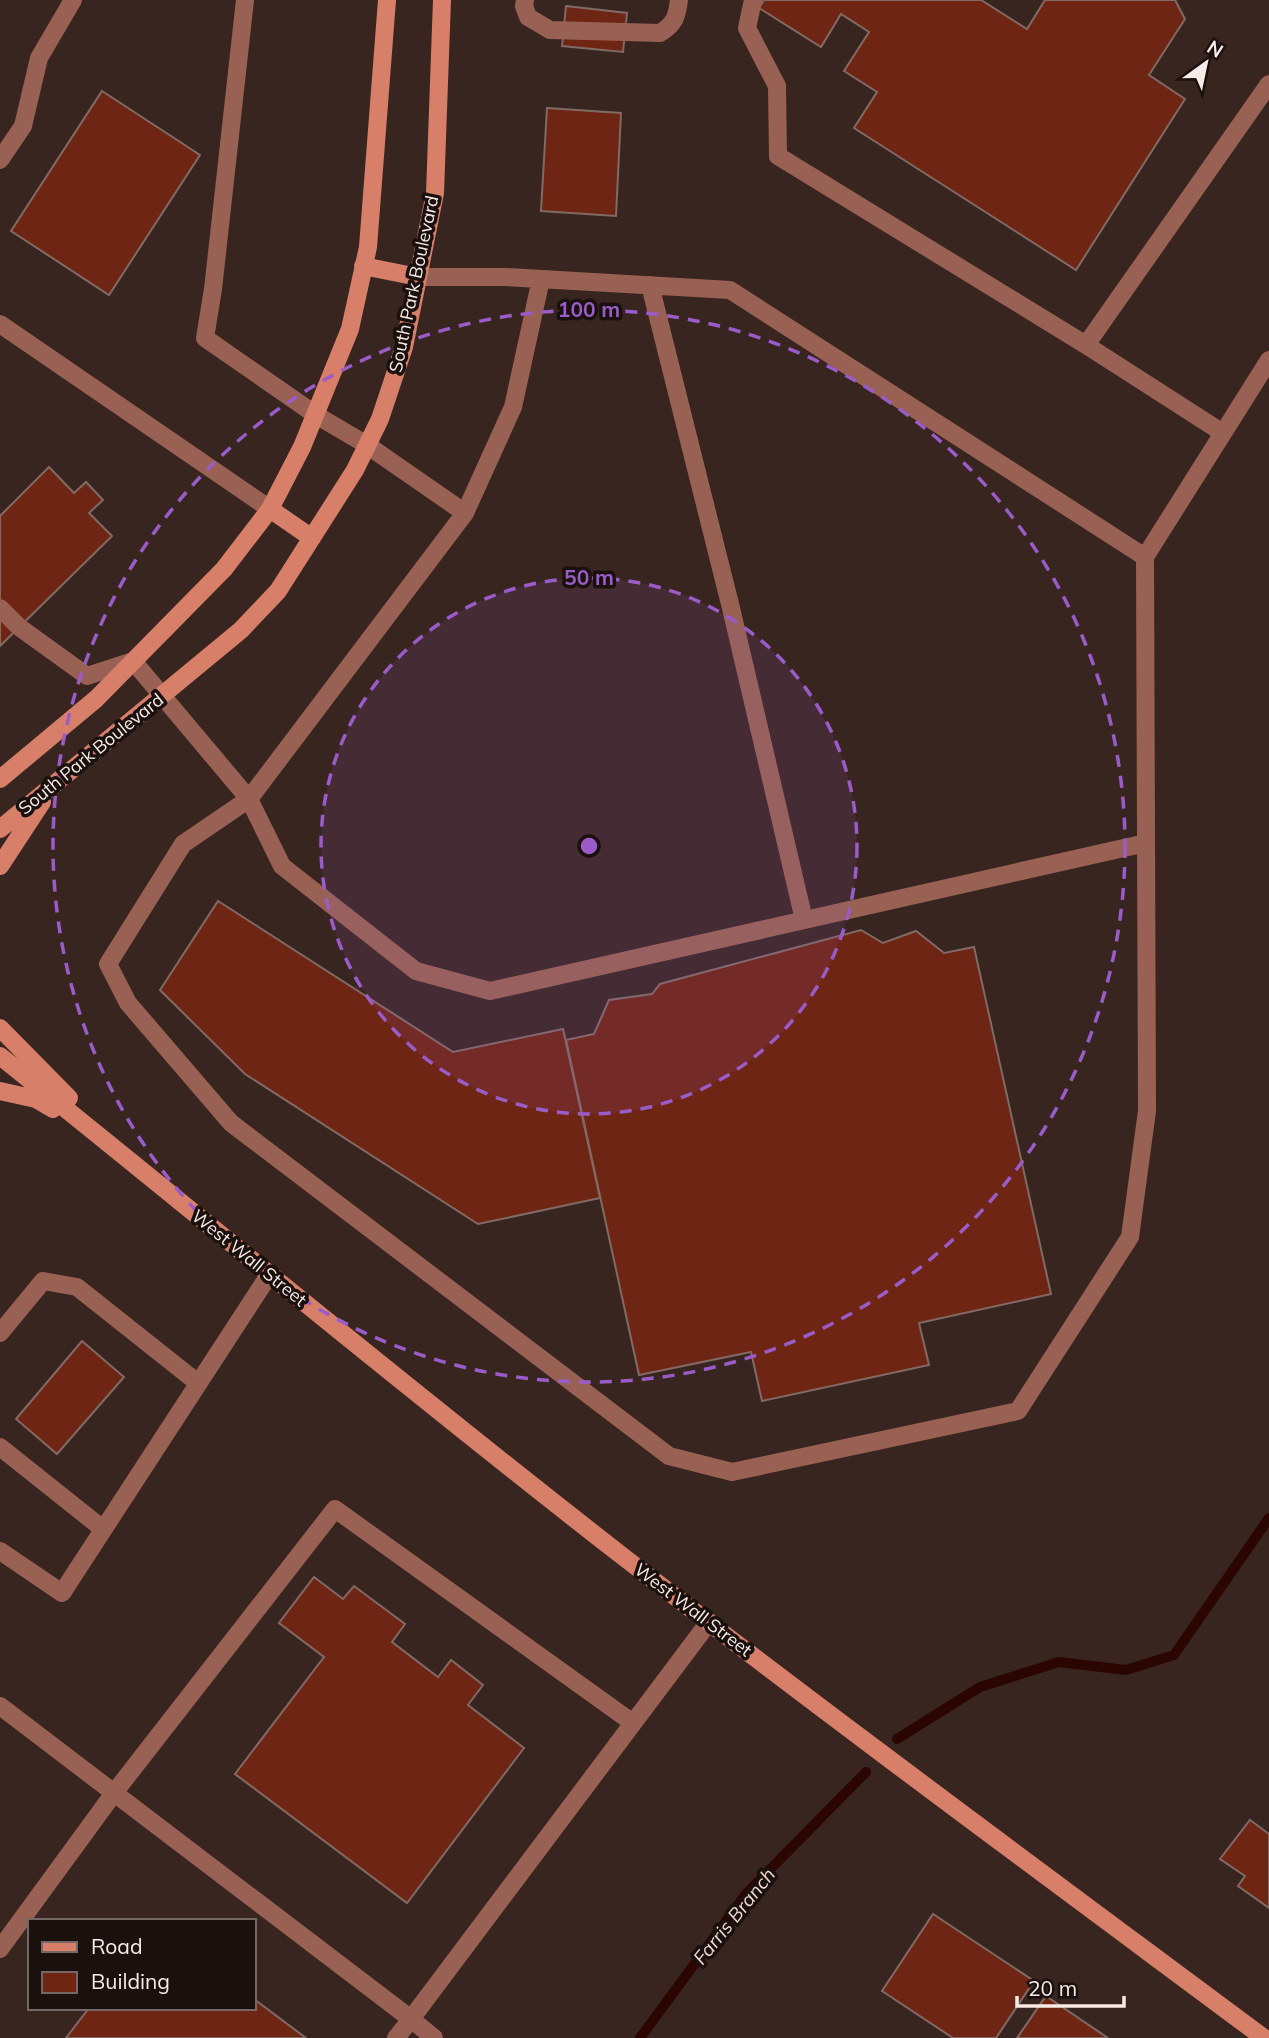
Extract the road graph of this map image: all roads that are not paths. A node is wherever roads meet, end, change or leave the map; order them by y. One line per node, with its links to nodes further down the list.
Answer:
1 (73, 0): 9 (lane)
2 (245, 0): 17 (lane)
3 (387, 0): 10 (main road)
4 (442, 0): 11 (main road, South Park Boulevard)
5 (525, 0): 6 (lane)
6 (679, 0)
7 (753, 0): 15 (lane)
8 (1269, 84): 15 (lane)
9 (0, 160)
10 (363, 266): 11 (main road); 17 (main road)
11 (418, 277): 12 (lane); 19 (main road, South Park Boulevard)
12 (541, 279): 13 (lane); 21 (lane)
13 (650, 285): 23 (lane); 33 (lane)
14 (1, 327): 20 (lane)
15 (1086, 345): 18 (lane)
16 (1269, 360): 18 (lane)
17 (316, 415): 19 (lane); 20 (main road)
18 (1223, 433): 23 (lane)
19 (367, 445): 21 (lane); 22 (main road, South Park Boulevard)
20 (270, 509): 22 (main road); 25 (main road)
21 (465, 513): 29 (lane)
22 (312, 538): 26 (main road, South Park Boulevard)
23 (1145, 557): 31 (lane)
24 (0, 608): 25 (lane)
25 (133, 661): 26 (lane); 27 (main road)
26 (163, 695): 28 (main road, South Park Boulevard); 29 (lane)
27 (0, 779)
28 (51, 787): 30 (main road, South Park Boulevard); 32 (main road)
29 (249, 799): 31 (lane); 33 (lane)
30 (0, 829)
31 (1146, 843): 33 (lane)
32 (0, 866)
33 (804, 920)
34 (0, 1028): 37 (main road)
35 (0, 1056): 37 (main road)
36 (0, 1091): 37 (main road)
37 (136, 1165): 38 (main road, West Wall Street)
38 (269, 1275): 40 (lane); 44 (main road, West Wall Street)
39 (0, 1334): 40 (lane)
40 (198, 1383): 42 (lane)
41 (0, 1447): 42 (lane)
42 (103, 1529): 43 (lane)
43 (0, 1551)
44 (709, 1622): 46 (lane); 52 (main road, West Wall Street)
45 (0, 1706): 47 (lane)
46 (633, 1723): 47 (lane); 49 (lane)
47 (114, 1793): 48 (lane); 49 (lane)
48 (0, 1950)
49 (411, 2019): 50 (lane); 51 (lane)
50 (396, 2038)
51 (434, 2038)
52 (1264, 2038)

